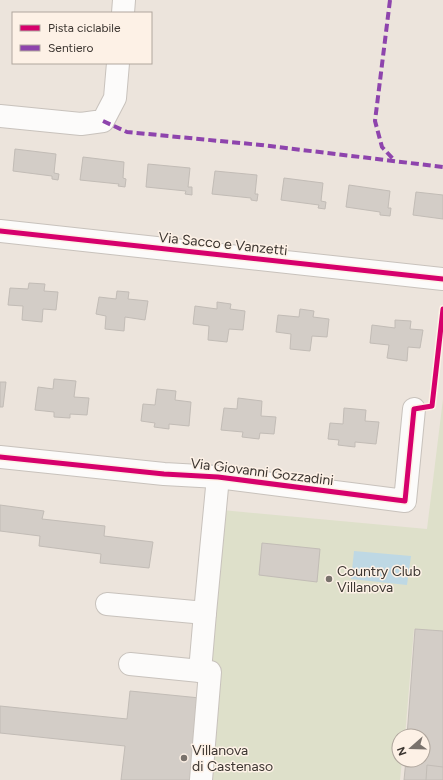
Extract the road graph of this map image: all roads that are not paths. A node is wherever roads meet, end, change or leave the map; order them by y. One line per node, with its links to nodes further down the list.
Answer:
1 (124, 0): 2 (street)
2 (123, 12)
3 (118, 64): 4 (street)
4 (0, 116)
5 (0, 231): 6 (street, Via Sacco e Vanzetti)
6 (443, 279)
7 (414, 409): 9 (street, Via Giovanni Gozzadini)
8 (0, 457): 9 (street, Via Giovanni Gozzadini)
9 (218, 477): 11 (street, Via Giovanni Gozzadini)
10 (107, 604): 11 (street)
11 (205, 613): 13 (street, Via Giovanni Gozzadini)
12 (130, 664): 13 (street)
13 (200, 671): 14 (street)
14 (201, 780)

